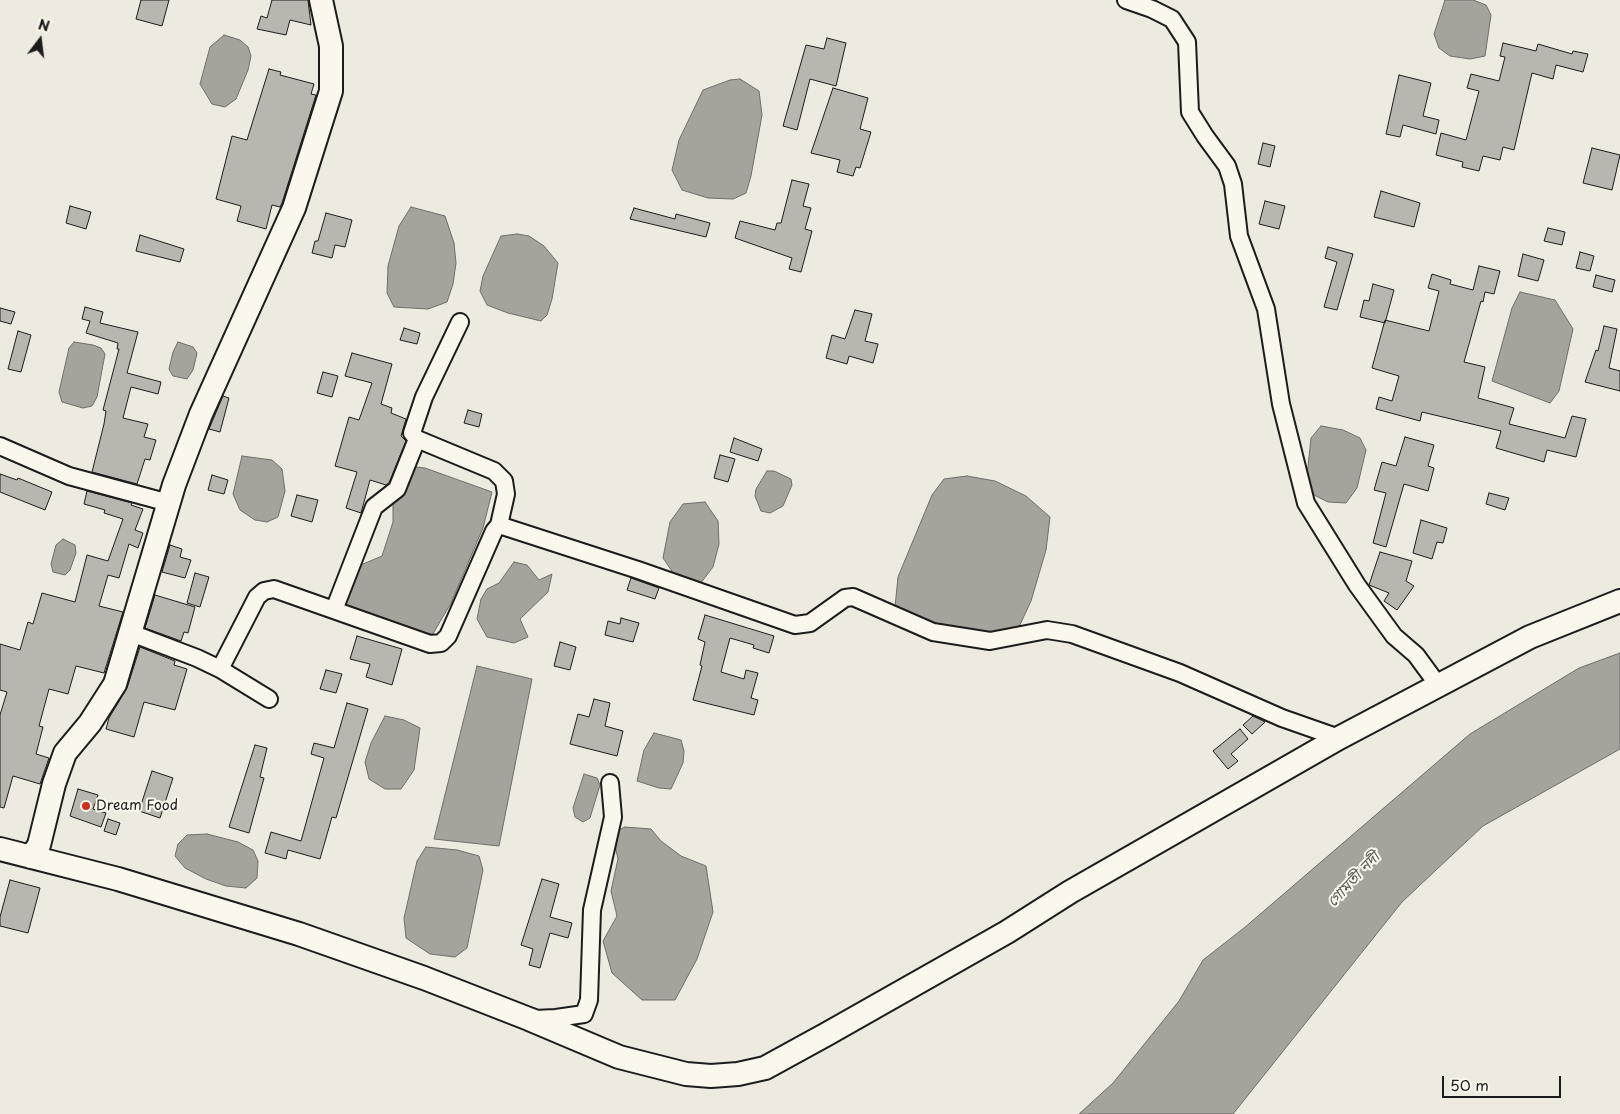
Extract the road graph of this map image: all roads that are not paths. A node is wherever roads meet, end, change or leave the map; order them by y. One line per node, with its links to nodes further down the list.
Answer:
1 (321, 0): 6 (street)
2 (1126, 0): 12 (street)
3 (460, 322): 4 (street)
4 (417, 439): 7 (street); 9 (street)
5 (0, 446): 6 (street)
6 (169, 503): 10 (street)
7 (499, 525): 9 (street); 14 (street)
8 (1620, 601): 12 (street)
9 (334, 610): 11 (street)
10 (131, 633): 11 (street); 17 (street)
11 (220, 669): 13 (street)
12 (1438, 685): 14 (street)
13 (268, 699)
14 (1338, 738): 18 (street)
15 (610, 782): 18 (street)
16 (0, 849): 17 (street)
17 (31, 857): 18 (street)
18 (529, 1019)

